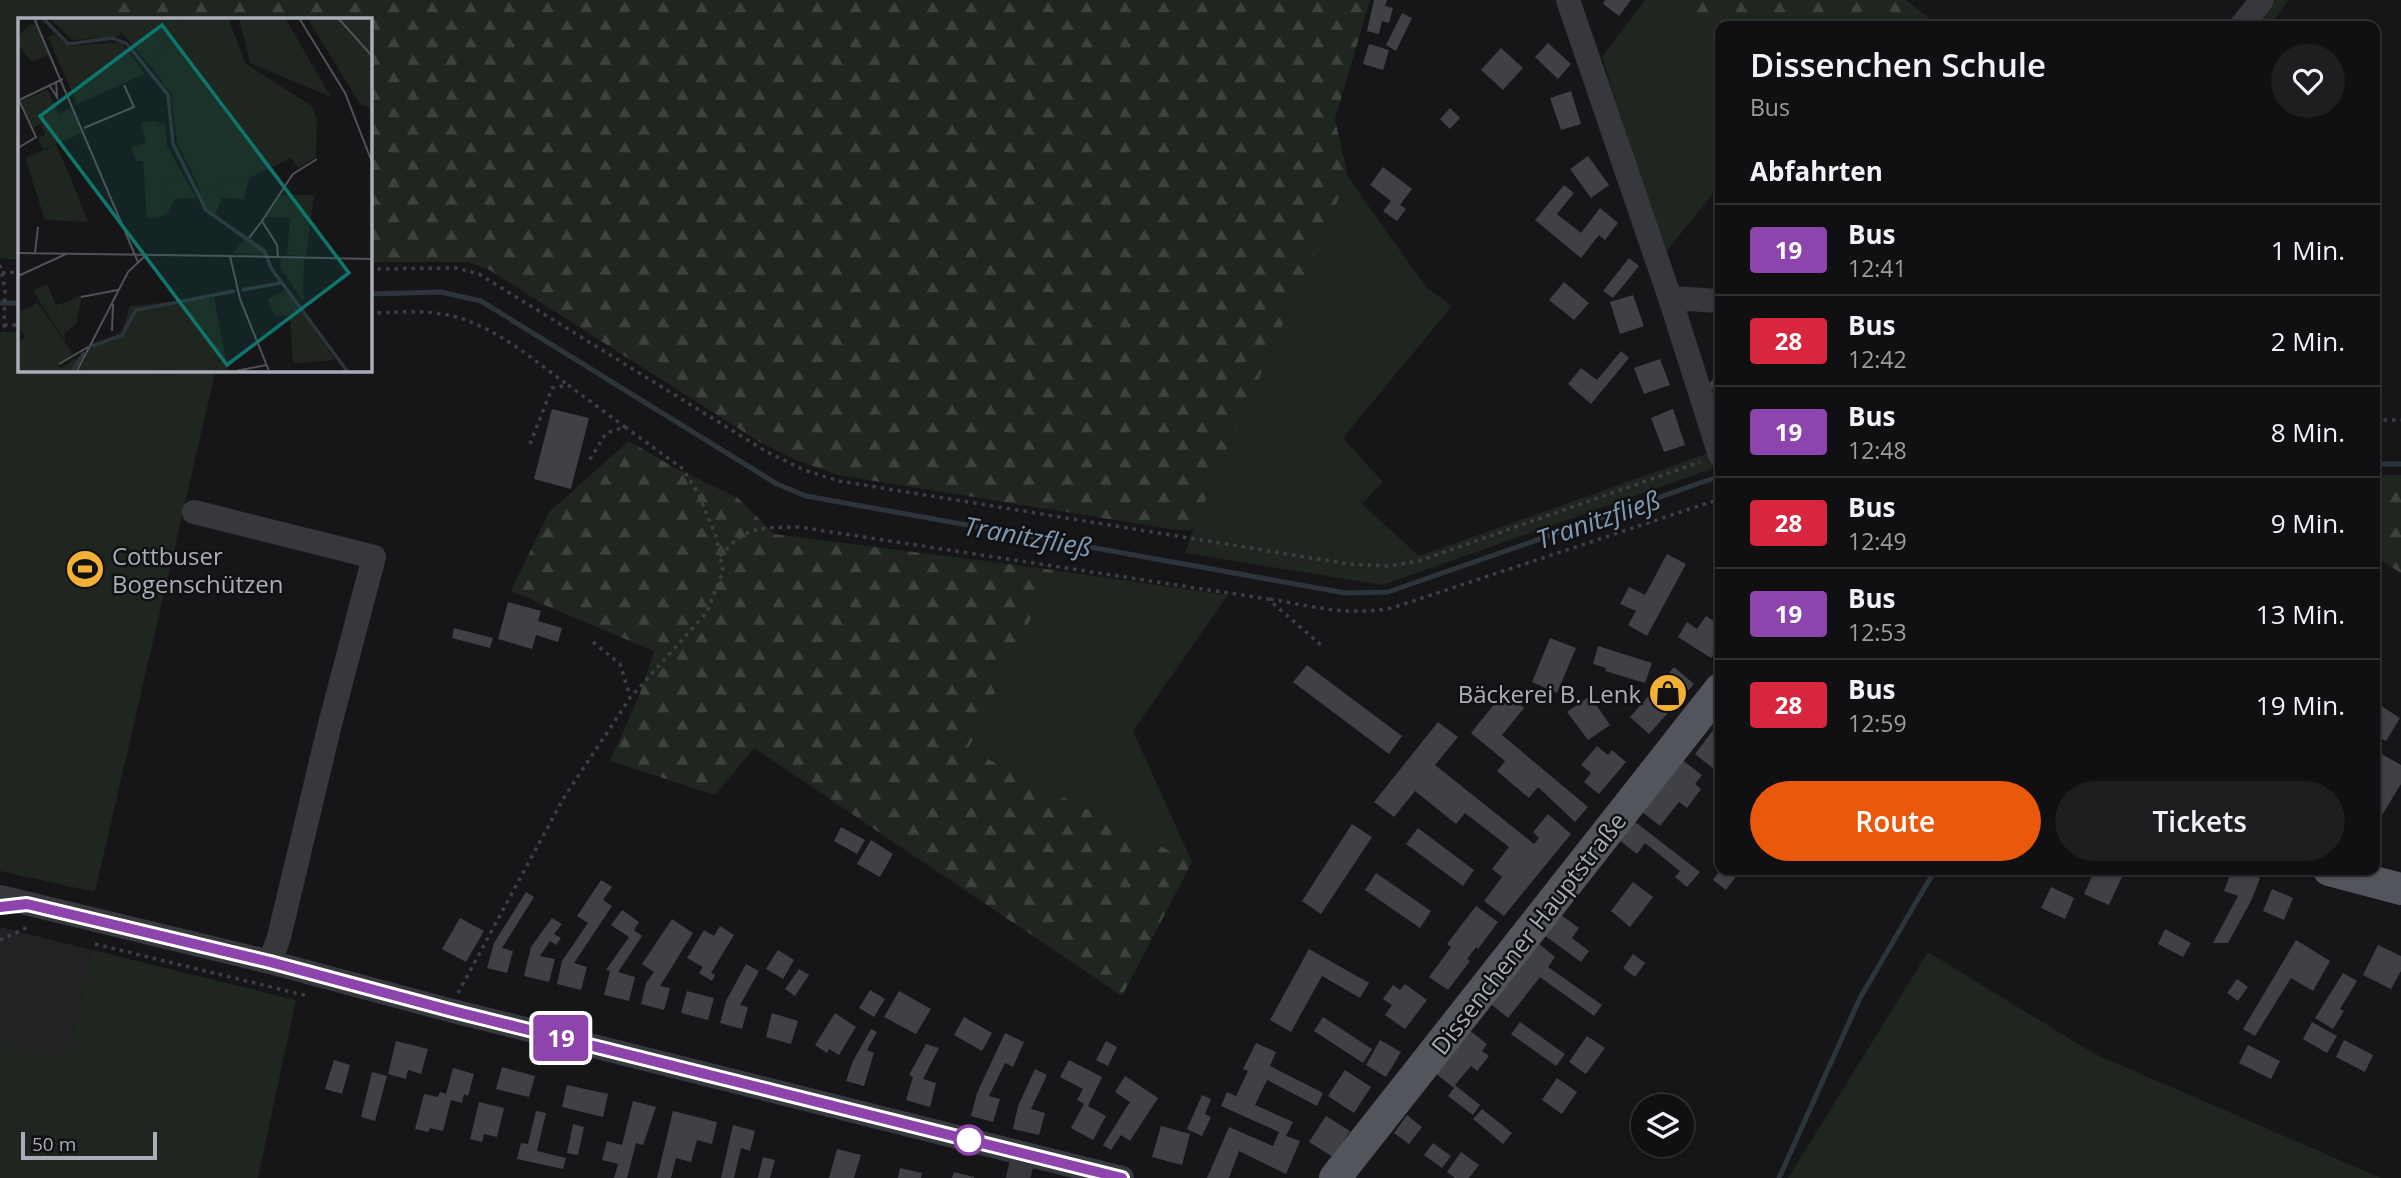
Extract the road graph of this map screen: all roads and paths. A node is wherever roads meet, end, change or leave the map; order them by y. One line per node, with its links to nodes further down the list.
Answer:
1 (1568, 0): 7 (street)
2 (2262, 0): 3 (street)
3 (2245, 21)
4 (0, 265): 6 (path)
5 (371, 268): 19 (path)
6 (2, 273): 10 (path)
7 (1670, 298): 8 (street); 17 (street)
8 (1715, 301)
9 (371, 313): 13 (path)
10 (4, 325): 11 (path); 12 (path)
11 (18, 325)
12 (4, 333)
13 (568, 385): 16 (path); 18 (path)
14 (2380, 420): 15 (path)
15 (2401, 420)
16 (625, 427): 20 (path); 23 (path)
17 (1715, 439)
18 (530, 444)
19 (1715, 457)
20 (587, 464)
21 (1715, 501): 24 (path)
22 (194, 512): 35 (street)
23 (720, 556): 24 (path); 28 (path)
24 (1268, 599): 26 (path)
25 (593, 642): 28 (path)
26 (1321, 645)
27 (1715, 694): 38 (main road, Dissenchener Hauptstraße)
28 (630, 698): 36 (path)
29 (2347, 875): 30 (main road)
30 (2401, 890)
31 (0, 897): 33 (street)
32 (0, 907): 33 (street)
33 (27, 916): 34 (path); 35 (street)
34 (0, 940)
35 (270, 962): 36 (street)
36 (449, 1010): 37 (street)
37 (1024, 1154): 39 (street); 40 (street)
38 (1345, 1175)
39 (1018, 1178)
40 (1122, 1178)

